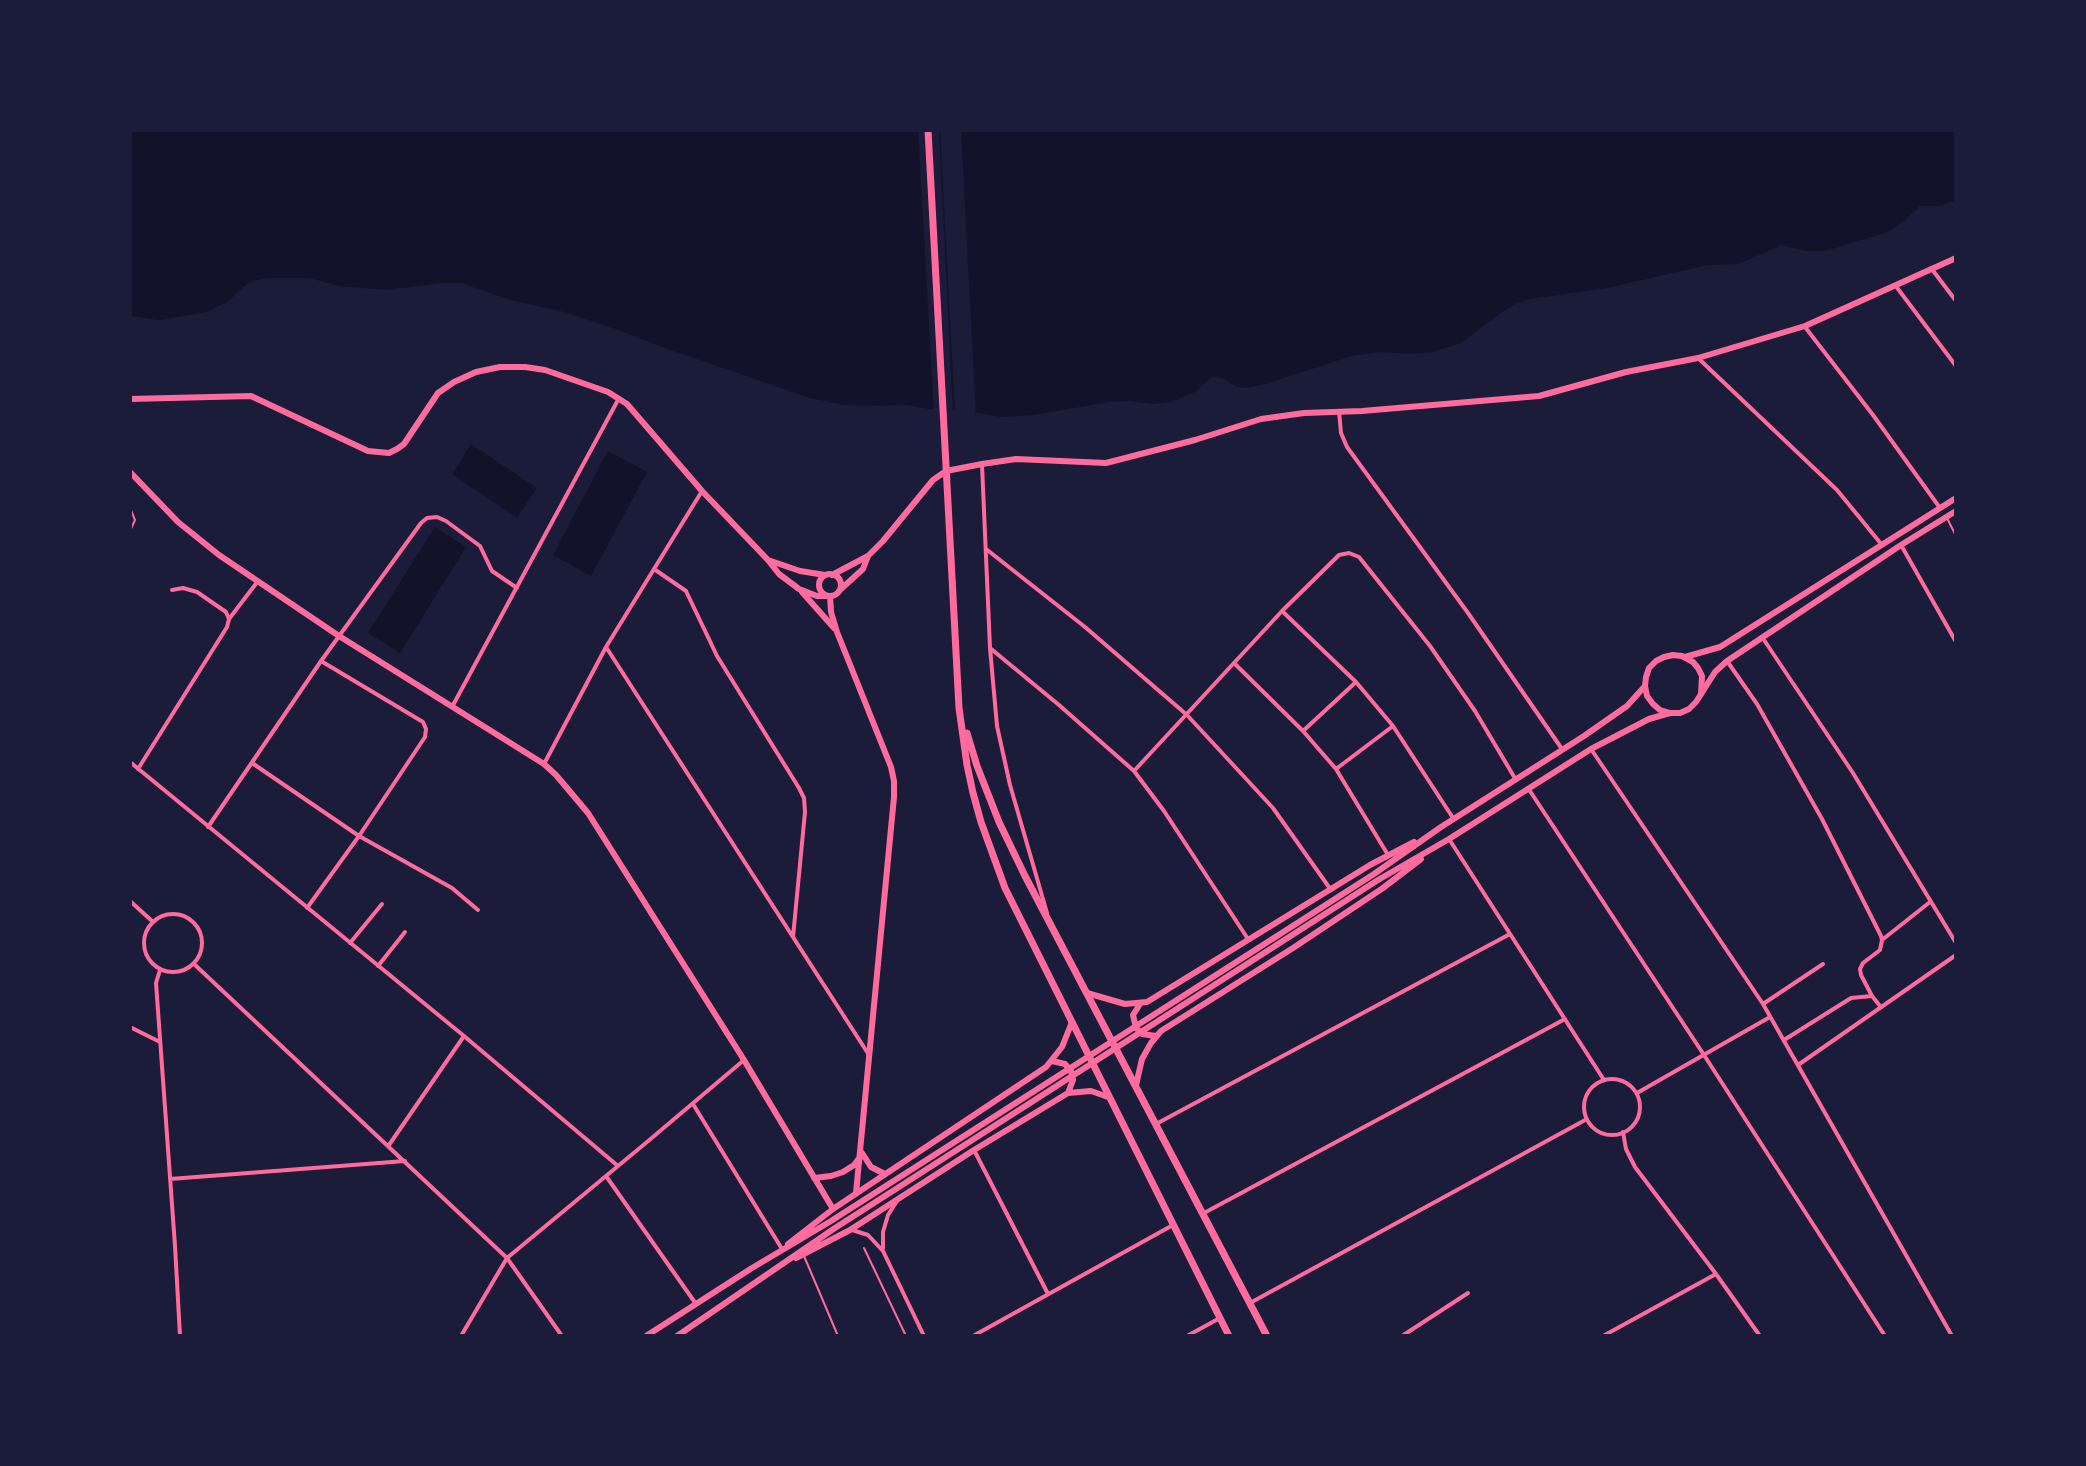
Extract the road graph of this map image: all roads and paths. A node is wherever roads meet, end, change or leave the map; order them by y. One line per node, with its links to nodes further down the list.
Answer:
1 (928, 130): 51 (main road)
2 (1956, 258): 3 (main road)
3 (1931, 268): 4 (main road); 5 (street)
4 (1895, 285): 6 (main road); 8 (street)
5 (1956, 301)
6 (1805, 326): 7 (main road); 17 (street)
7 (1698, 358): 11 (main road); 22 (street)
8 (1956, 366)
9 (619, 397): 10 (main road); 14 (main road); 30 (street)
10 (130, 399)
11 (1339, 411): 12 (main road); 56 (street)
12 (982, 464): 24 (street); 25 (main road)
13 (130, 472): 29 (main road)
14 (702, 491): 26 (main road); 27 (street)
15 (1956, 498): 17 (main road)
16 (130, 508): 20 (lane)
17 (1940, 508): 22 (main road)
18 (1956, 511): 19 (main road)
19 (1946, 517): 21 (lane); 23 (main road)
20 (130, 531)
21 (1956, 536)
22 (1882, 545): 43 (main road)
23 (1901, 545): 39 (main road); 40 (street)
24 (986, 549): 42 (street); 53 (street)
25 (868, 556): 28 (main road); 33 (main road)
26 (768, 560): 28 (main road); 31 (main road)
27 (654, 569): 41 (street); 84 (street)
28 (829, 575): 33 (main road); 34 (main road)
29 (258, 581): 36 (street); 38 (main road)
30 (517, 588): 38 (street); 50 (street)
31 (799, 589): 34 (main road); 37 (main road)
32 (172, 590): 36 (street)
33 (839, 590): 34 (main road)
34 (829, 596): 37 (main road)
35 (1282, 611): 46 (street); 47 (street); 64 (street)
36 (229, 619): 61 (street)
37 (837, 632): 108 (main road)
38 (339, 636): 44 (street); 50 (main road)
39 (1762, 637): 45 (main road); 76 (street)
40 (1956, 642)
41 (606, 647): 60 (street); 84 (street)
42 (990, 648): 63 (street); 81 (street)
43 (1685, 657): 48 (main road); 49 (main road)
44 (321, 661): 59 (street); 69 (street)
45 (1727, 661): 49 (main road); 86 (street)
46 (1234, 663): 53 (street); 55 (street)
47 (1356, 682): 54 (street); 55 (street)
48 (1645, 686): 52 (main road); 56 (main road)
49 (1701, 694): 52 (main road)
50 (452, 707): 60 (main road)
51 (959, 708): 81 (main road); 101 (main road)
52 (1670, 713): 57 (main road)
53 (1187, 715): 63 (street); 74 (street)
54 (1393, 726): 62 (street); 66 (street)
55 (1303, 731): 62 (street)
56 (1562, 749): 64 (main road)
57 (1591, 749): 65 (main road); 97 (street)
58 (130, 762): 61 (street)
59 (252, 763): 67 (street); 69 (street)
60 (544, 764): 109 (main road)
61 (138, 769): 67 (street)
62 (1336, 769): 72 (street)
63 (1134, 771): 85 (street)
64 (1516, 780): 66 (main road)
65 (1528, 788): 70 (main road); 107 (street)
66 (1453, 819): 68 (main road)
67 (208, 827): 78 (street)
68 (1432, 833): 72 (main road); 73 (main road)
69 (359, 836): 78 (street); 79 (street)
70 (1449, 839): 71 (main road); 83 (street)
71 (1440, 844): 73 (main road); 104 (main road)
72 (1388, 855): 74 (main road)
73 (1376, 877): 134 (main road)
74 (1331, 890): 85 (main road)
75 (130, 901): 80 (street)
76 (1931, 901): 86 (street); 88 (street)
77 (382, 904): 87 (street)
78 (307, 908): 87 (street)
79 (478, 910)
80 (153, 922): 90 (street); 93 (street)
81 (1050, 923): 94 (main road)
82 (405, 932): 92 (street)
83 (1510, 934): 100 (street); 119 (street)
84 (793, 937): 108 (street)
85 (1248, 939): 96 (main road)
86 (1882, 940): 95 (street)
87 (350, 943): 92 (street)
88 (1956, 943)
89 (1956, 955): 98 (street)
90 (194, 964): 93 (street); 121 (street)
91 (1823, 964): 97 (street)
92 (378, 966): 103 (street)
93 (160, 970): 106 (street)
94 (1087, 993): 96 (main road); 113 (main road)
95 (1872, 996): 98 (street); 105 (street)
96 (1140, 1004): 104 (main road)
97 (1763, 1004): 99 (street)
98 (1880, 1007): 111 (street)
99 (1770, 1017): 105 (street); 107 (street)
100 (1565, 1019): 112 (street); 133 (street)
101 (1072, 1022): 110 (main road); 116 (main road)
102 (130, 1027): 106 (street)
103 (464, 1036): 121 (street); 125 (street)
104 (1156, 1036): 113 (main road)
105 (1784, 1040): 111 (street)
106 (160, 1042): 129 (street)
107 (1704, 1055): 115 (street); 164 (street)
108 (870, 1057): 123 (main road)
109 (744, 1060): 117 (street); 128 (main road)
110 (1052, 1061): 114 (main road); 126 (main road)
111 (1798, 1065): 165 (street)
112 (1604, 1080): 115 (street); 118 (street)
113 (1136, 1085): 119 (main road)
114 (1068, 1093): 116 (main road); 122 (main road)
115 (1636, 1093): 120 (street)
116 (1111, 1099): 135 (main road)
117 (693, 1104): 125 (street); 139 (street)
118 (1587, 1119): 120 (street); 146 (street)
119 (1156, 1124): 133 (main road)
120 (1623, 1132): 143 (street)
121 (389, 1145): 124 (street)
122 (974, 1150): 131 (main road); 145 (street)
123 (862, 1153): 126 (main road); 128 (main road); 130 (main road)
124 (405, 1161): 129 (street); 141 (street)
125 (618, 1166): 127 (street)
126 (885, 1174): 130 (main road)
127 (606, 1176): 141 (street); 147 (street)
128 (814, 1178): 132 (main road)
129 (170, 1179): 150 (street)
130 (856, 1193): 132 (main road)
131 (898, 1199): 136 (main road); 138 (street)
132 (833, 1209): 139 (main road)
133 (1203, 1214): 146 (main road)
134 (833, 1224): 139 (main road); 142 (main road)
135 (1173, 1225): 145 (street); 148 (main road)
136 (850, 1230): 138 (street); 140 (main road)
137 (864, 1248): 156 (lane)
138 (883, 1251): 157 (street)
139 (779, 1252): 147 (main road)
140 (803, 1255): 142 (main road); 155 (lane)
141 (507, 1258): 151 (street); 152 (street)
142 (781, 1264): 154 (main road)
143 (1716, 1274): 162 (street); 163 (street)
144 (1468, 1293): 161 (street)
145 (1048, 1294): 158 (street)
146 (1250, 1303): 149 (main road)
147 (696, 1304): 153 (main road)
148 (1220, 1318): 159 (street); 160 (main road)
149 (1267, 1335)
150 (180, 1336)
151 (461, 1336)
152 (562, 1336)
153 (646, 1336)
154 (677, 1336)
155 (838, 1336)
156 (906, 1336)
157 (924, 1336)
158 (973, 1336)
159 (1187, 1336)
160 (1229, 1336)
161 (1402, 1336)
162 (1603, 1336)
163 (1760, 1336)
164 (1885, 1336)
165 (1952, 1336)

